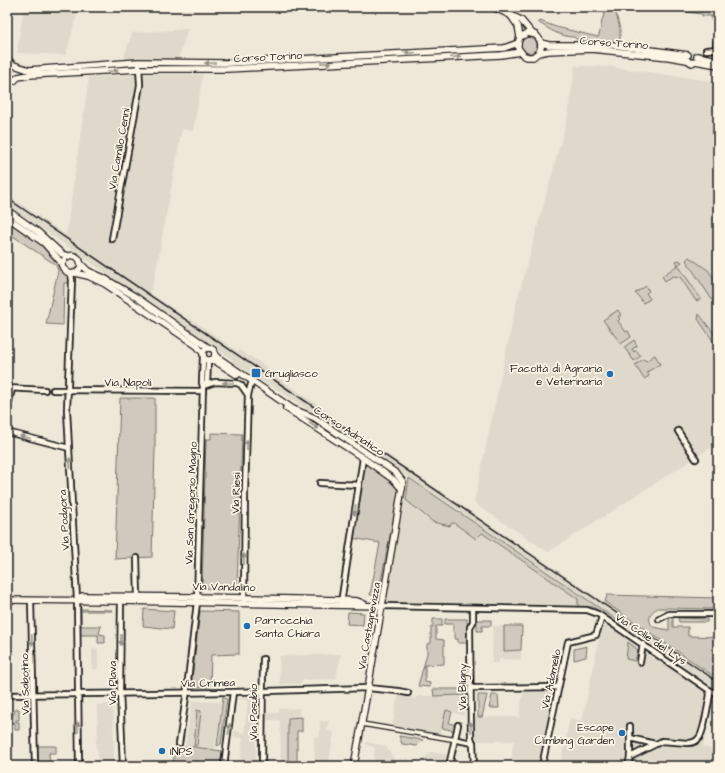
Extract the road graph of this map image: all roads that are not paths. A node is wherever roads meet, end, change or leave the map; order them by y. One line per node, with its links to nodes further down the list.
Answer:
1 (493, 7): 2 (street)
2 (510, 15): 4 (street); 5 (street)
3 (718, 23): 8 (street)
4 (532, 33): 5 (street); 7 (street)
5 (520, 37): 6 (street)
6 (518, 43): 10 (street); 16 (street, Corso Torino, one-way to 16)
7 (542, 43): 11 (street); 12 (street, Corso Torino)
8 (717, 49): 9 (street)
9 (706, 50)
10 (520, 52): 11 (street, Corso Torino); 19 (street, Corso Torino, one-way to 10)
11 (538, 53): 12 (street, Corso Torino)
12 (688, 57): 14 (street, Corso Torino)
13 (7, 58): 17 (street)
14 (696, 59): 15 (street, Corso Torino); 18 (street, Corso Torino)
15 (718, 60)
16 (138, 62): 17 (street, Corso Torino); 19 (street, Via Camillo Cenni)
17 (12, 65): 20 (street)
18 (718, 65)
19 (139, 69): 20 (street, Corso Torino, one-way to 19); 24 (street, Via Camillo Cenni)
20 (18, 77): 21 (street, Corso Torino)
21 (7, 82)
22 (7, 210): 25 (street, Corso Adriatico)
23 (7, 217): 26 (street)
24 (112, 239)
25 (68, 256): 26 (street); 27 (street, Corso Adriatico)
26 (62, 264): 28 (street)
27 (81, 264): 28 (street); 29 (street, Corso Adriatico)
28 (73, 273): 30 (street, Corso Adriatico); 37 (street, Via Podgora)
29 (209, 348): 30 (street); 31 (street, Corso Adriatico)
30 (203, 355): 31 (street, Corso Adriatico); 34 (street, Via San Gregorio Magno)
31 (212, 358): 32 (street, Corso Adriatico); 34 (street, Via San Gregorio Magno); 47 (street, Corso Adriatico)
32 (251, 384): 38 (street, Via Riesi); 43 (street, Corso Adriatico, one-way to 43)
33 (10, 388): 35 (street); 39 (street)
34 (203, 389): 37 (street, Via Napoli); 38 (street, Via Napoli, one-way to 34); 51 (street, Via San Gregorio Magno)
35 (45, 390)
36 (53, 390): 37 (street, Via Napoli)
37 (67, 391): 42 (street, Via Podgora)
38 (248, 395): 55 (street, Via Riesi, one-way to 38)
39 (7, 410)
40 (678, 431): 44 (street)
41 (7, 432): 42 (street, one-way to 41)
42 (69, 448): 53 (street, Via Podgora, one-way to 42)
43 (363, 458): 46 (street, Corso Adriatico); 47 (street, Corso Adriatico)
44 (696, 459)
45 (320, 483): 46 (street)
46 (359, 485): 56 (street, Corso Adriatico, one-way to 56)
47 (402, 489): 57 (street, Via Castagnevizza)
48 (137, 558): 49 (street)
49 (138, 597): 50 (street, Via Vandalino); 51 (street, Via Vandalino)
50 (121, 599): 51 (street, Via Vandalino); 53 (street, Via Vandalino); 73 (street, Via Plava, one-way to 73)
51 (197, 599): 55 (street, Via Vandalino); 71 (street, Via San Gregorio Magno)
52 (7, 600): 54 (street, Via Vandalino)
53 (77, 600): 54 (street, Via Vandalino); 75 (street, Via Podgora)
54 (31, 601): 78 (street, Via Sabotino, one-way to 78)
55 (244, 601): 56 (street, Via Vandalino)
56 (341, 602): 57 (street, Via Vandalino)
57 (382, 606): 58 (street, Via Vandalino); 67 (street, Via Castagnevizza)
58 (473, 608): 59 (street, Via Vandalino); 68 (street, Via Bligny)
59 (580, 609): 61 (street, Via Colle del Lys)
60 (718, 614): 62 (street)
61 (602, 617): 63 (street, Via Colle del Lys); 66 (street, Via Adamello)
62 (659, 619)
63 (643, 644): 65 (street); 69 (street, Via Colle del Lys)
64 (263, 659): 70 (street, Via Pasubio)
65 (640, 662)
66 (558, 687): 68 (street); 96 (street, Via Adamello)
67 (368, 688): 70 (street, Via Crimea); 74 (street, Via Crimea); 79 (street, Via Castagnevizza)
68 (472, 688): 84 (street, Via Bligny, one-way to 68)
69 (709, 690): 76 (street, Via Colle del Lys); 86 (street)
70 (263, 691): 72 (street, Via Crimea); 92 (street, Via Pasubio)
71 (187, 692): 72 (street, Via Crimea); 73 (street, Via Crimea); 85 (street, Via San Gregorio Magno)
72 (233, 692): 91 (street, one-way to 72)
73 (120, 693): 75 (street, Via Crimea); 90 (street, Via Plava)
74 (408, 693)
75 (78, 694): 78 (street, Via Crimea); 89 (street, Via Podgora, one-way to 75)
76 (718, 694)
77 (7, 695): 78 (street, Via Crimea)
78 (34, 695): 88 (street, Via Sabotino)
79 (362, 724): 83 (street); 93 (street, Via Castagnevizza)
80 (458, 725): 83 (street)
81 (630, 726): 82 (street)
82 (630, 738): 86 (street); 87 (street)
83 (456, 740): 84 (street); 94 (street)
84 (473, 743): 95 (street, Via Bligny)
85 (179, 744)
86 (655, 744): 87 (street)
87 (630, 757): 97 (street)
88 (35, 766)
89 (79, 766)
90 (123, 766)
91 (224, 766)
92 (262, 766)
93 (354, 766)
94 (449, 766)
95 (474, 766)
96 (542, 766)
97 (628, 766)

